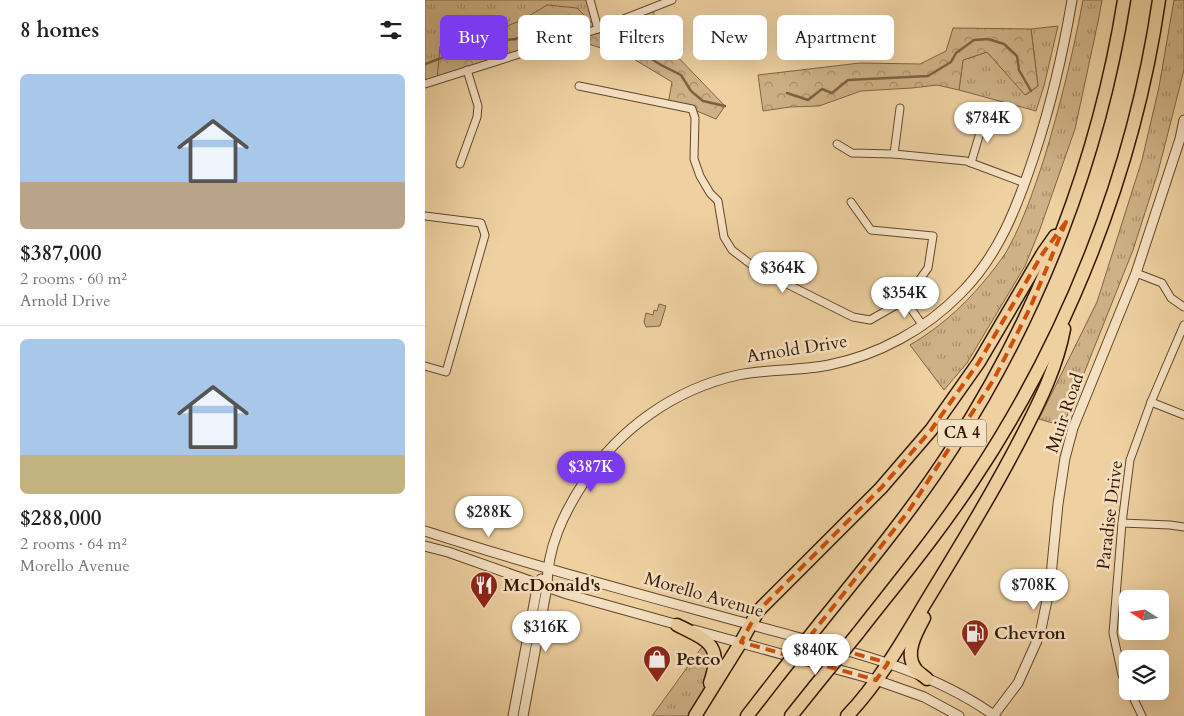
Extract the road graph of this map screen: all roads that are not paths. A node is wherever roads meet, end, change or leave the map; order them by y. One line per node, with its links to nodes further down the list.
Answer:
1 (590, 0): 6 (street)
2 (672, 0): 6 (street)
3 (1073, 0): 17 (street, Arnold Drive)
4 (1123, 0): 20 (highway, CA 4)
5 (1159, 0): 24 (highway, CA 4)
6 (598, 29): 7 (street)
7 (467, 70): 8 (street); 16 (street)
8 (425, 84)
9 (579, 86): 22 (street)
10 (900, 108): 14 (street)
11 (984, 119): 15 (street)
12 (1184, 120): 21 (street, Muir Road)
13 (837, 144): 14 (street)
14 (894, 154): 15 (street)
15 (971, 163): 17 (street)
16 (460, 164)
17 (1025, 183): 26 (street, Arnold Drive)
18 (851, 202): 22 (street)
19 (425, 216): 27 (street)
20 (1065, 222): 38 (highway); 49 (highway, CA 4, bridge)
21 (1136, 273): 23 (street); 53 (street, Muir Road)
22 (905, 300): 26 (street)
23 (1184, 307)
24 (1068, 310): 36 (highway); 50 (highway, CA 4, bridge)
25 (1184, 325): 28 (street, Paradise Drive)
26 (923, 326): 34 (street, Arnold Drive)
27 (425, 366)
28 (1151, 402): 29 (street); 30 (street, Paradise Drive)
29 (1184, 415)
30 (1122, 523): 31 (street); 40 (street, Paradise Drive)
31 (1184, 527)
32 (425, 530): 34 (street, Morello Avenue)
33 (425, 546): 35 (street, Morello Avenue)
34 (547, 568): 35 (street, Arnold Drive); 38 (street, Morello Avenue)
35 (542, 585): 37 (street, Morello Avenue); 46 (street, Arnold Drive); 47 (street, Arnold Drive)
36 (930, 594): 41 (highway); 42 (highway)
37 (677, 625): 39 (street, Morello Avenue); 44 (highway)
38 (751, 625): 39 (highway); 41 (street, Morello Avenue)
39 (741, 642): 43 (street, Morello Avenue); 44 (highway)
40 (1119, 661)
41 (888, 662): 42 (street, Morello Avenue); 43 (highway)
42 (927, 679): 53 (street, Morello Avenue)
43 (876, 680): 51 (highway); 52 (street, Morello Avenue)
44 (704, 700): 48 (highway)
45 (1134, 700): 54 (street)
46 (513, 716)
47 (523, 716)
48 (695, 716)
49 (747, 716)
50 (791, 716)
51 (847, 716)
52 (959, 716)
53 (994, 716)
54 (1142, 716)

